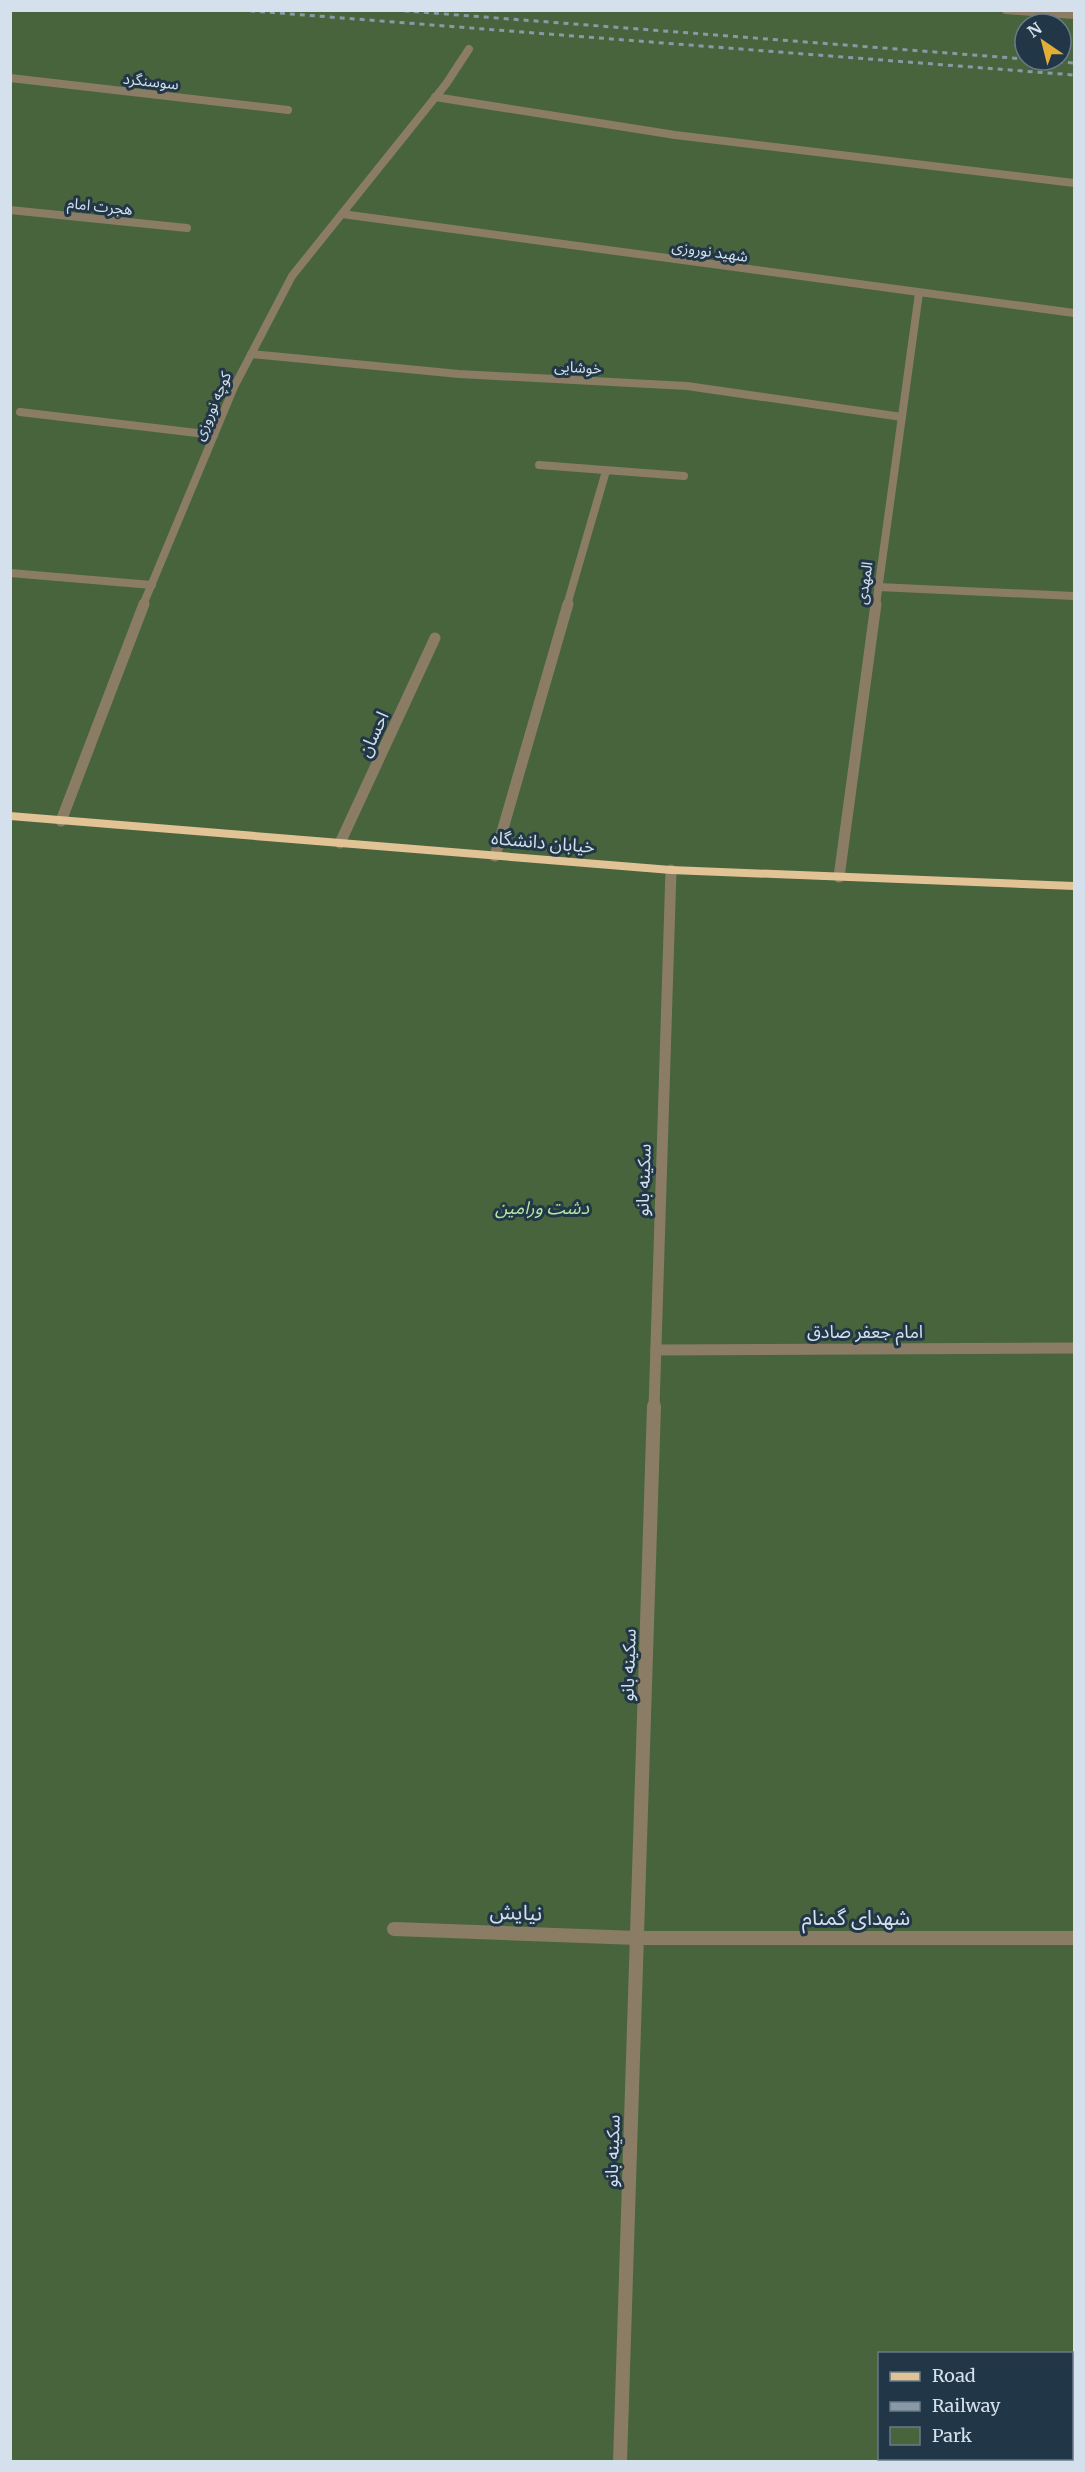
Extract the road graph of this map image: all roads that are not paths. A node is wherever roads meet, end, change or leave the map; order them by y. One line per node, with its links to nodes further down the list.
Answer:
1 (1006, 10): 2 (street)
2 (1019, 11): 3 (street)
3 (1074, 15)
4 (469, 49): 6 (street, کوچه نوروزی)
5 (10, 78): 7 (street, سوسنگرد)
6 (435, 97): 8 (street); 10 (street, کوچه نوروزی)
7 (288, 110)
8 (1074, 183)
9 (10, 210): 11 (street, هجرت امام)
10 (342, 214): 12 (street, شهید نوروزی); 14 (street, کوچه نوروزی)
11 (187, 228)
12 (919, 293): 13 (street, شهید نوروزی); 16 (street, المهدی)
13 (1074, 313)
14 (251, 354): 16 (street, خوشایی); 17 (street, کوچه نوروزی)
15 (20, 412): 17 (street)
16 (902, 417): 23 (street, المهدی)
17 (214, 435): 22 (street, کوچه نوروزی)
18 (539, 465): 19 (street)
19 (606, 471): 20 (street); 29 (street)
20 (684, 476)
21 (10, 573): 22 (street)
22 (152, 585): 27 (street, کوچه نوروزی)
23 (878, 587): 24 (street); 31 (street, المهدی)
24 (1074, 596)
25 (435, 638): 28 (street, احسان)
26 (10, 816): 27 (main road, خیابان دانشگاه)
27 (61, 821): 28 (main road, خیابان دانشگاه)
28 (340, 843): 29 (main road, خیابان دانشگاه)
29 (495, 856): 30 (main road, خیابان دانشگاه)
30 (671, 870): 31 (main road, خیابان دانشگاه); 34 (street, سکینه بانو)
31 (840, 877): 32 (main road, خیابان دانشگاه)
32 (1074, 886)
33 (1074, 1348): 34 (street, امام جعفر صادق)
34 (656, 1350): 36 (street, سکینه بانو)
35 (394, 1929): 36 (street, نیایش)
36 (637, 1938): 37 (street, شهدای گمنام); 38 (street, سکینه بانو)
37 (1074, 1938)
38 (620, 2462)

